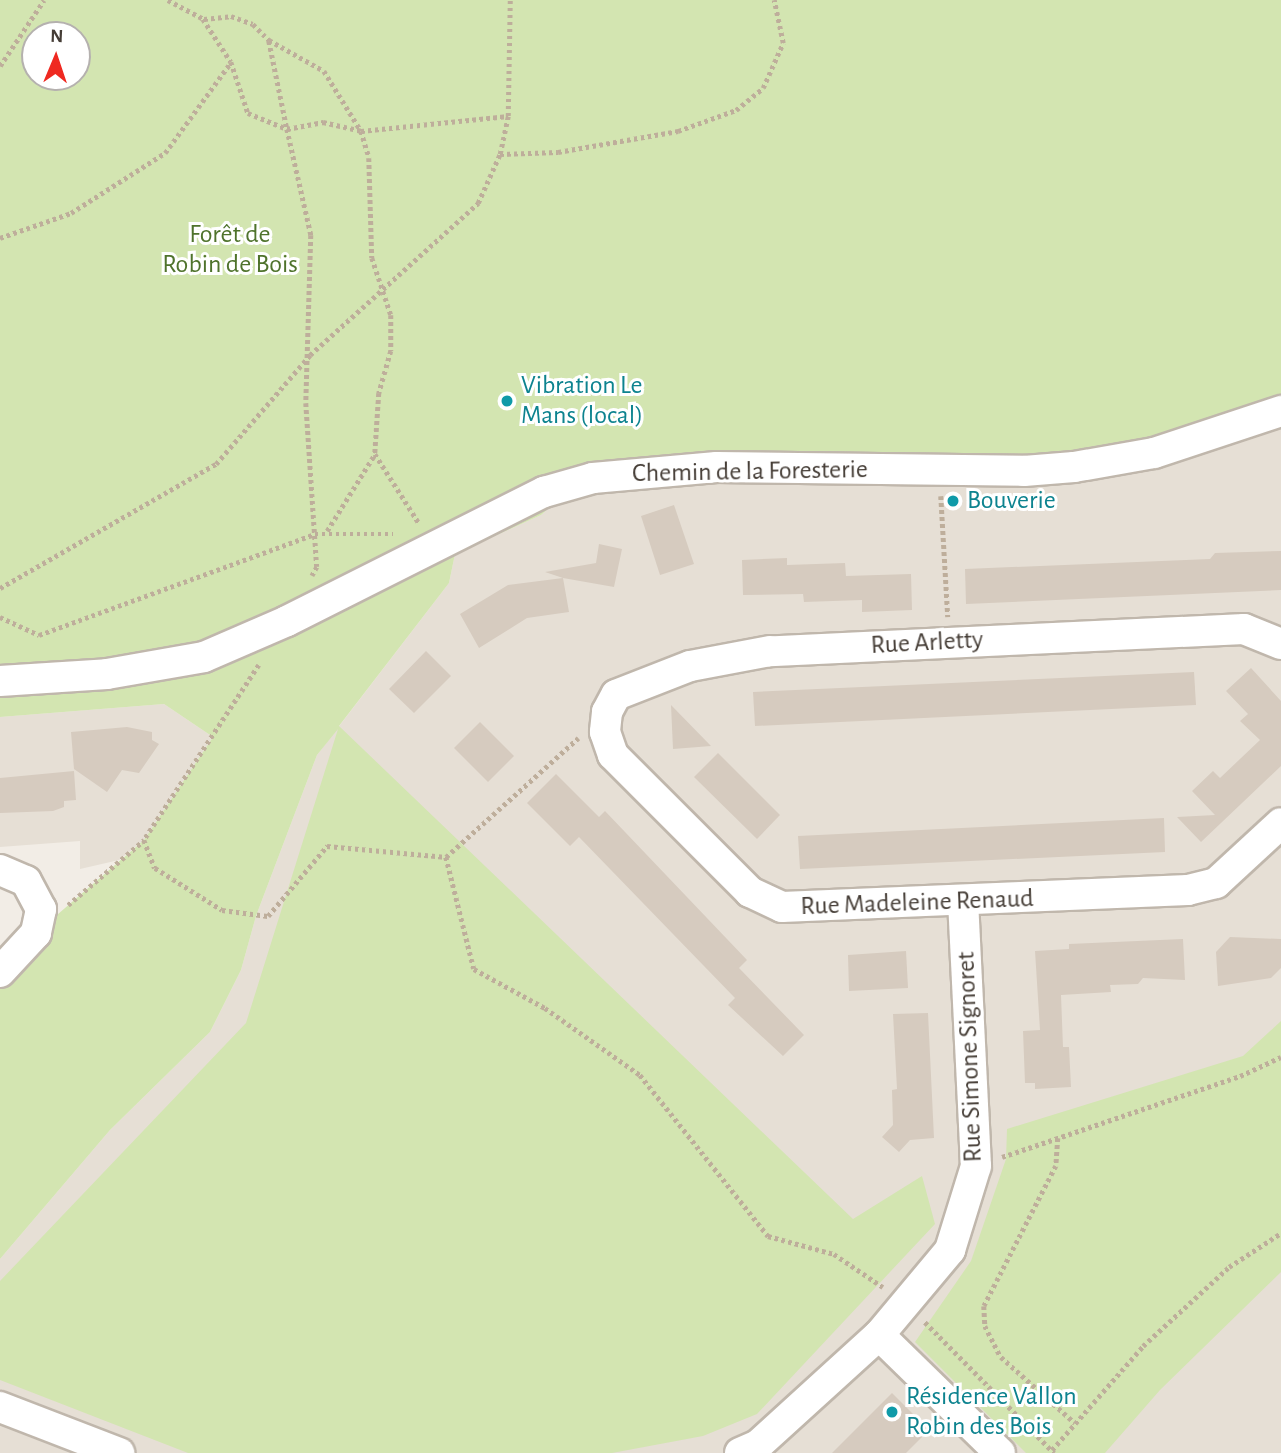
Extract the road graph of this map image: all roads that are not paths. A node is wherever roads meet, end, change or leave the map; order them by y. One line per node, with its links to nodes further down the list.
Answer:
1 (1281, 411): 3 (street, Chemin de la Foresterie)
2 (1281, 644): 4 (street, Rue Arletty)
3 (0, 681)
4 (606, 722): 7 (street, Rue Madeleine Renaud)
5 (1281, 823): 7 (street, Rue Madeleine Renaud)
6 (0, 870): 8 (street)
7 (964, 902): 9 (street, Rue Simone Signoret)
8 (0, 972)
9 (879, 1335): 12 (street, Rue Simone Signoret); 13 (street)
10 (0, 1407): 11 (street)
11 (119, 1453)
12 (740, 1453)
13 (1000, 1453)

